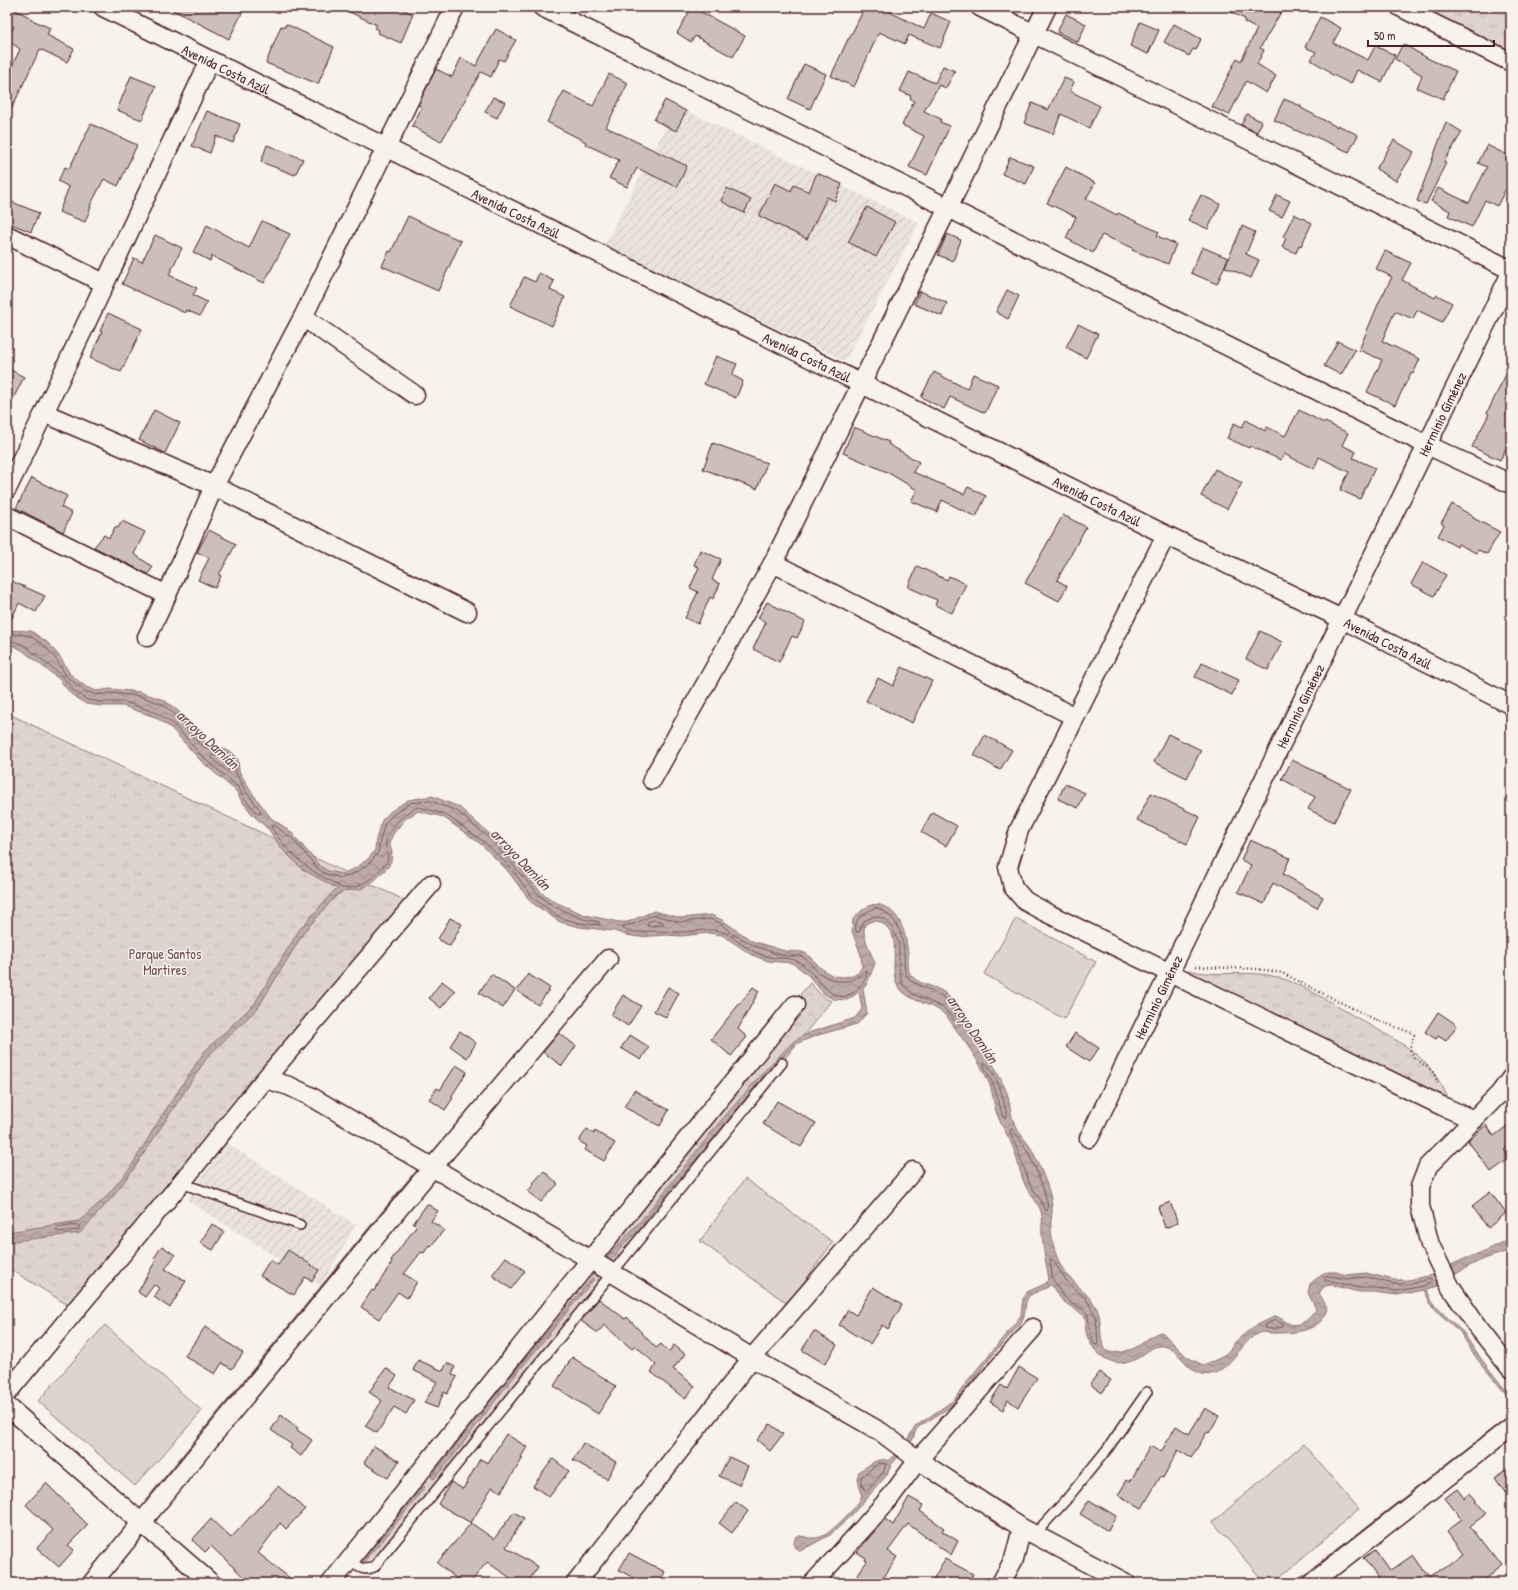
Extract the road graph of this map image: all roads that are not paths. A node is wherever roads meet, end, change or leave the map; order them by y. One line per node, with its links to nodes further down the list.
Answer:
1 (103, 7): 8 (street, Avenida Costa Azúl)
2 (455, 7): 10 (street)
3 (542, 7): 11 (street)
4 (980, 7): 7 (street)
5 (1047, 7): 7 (street)
6 (1400, 7): 9 (street)
7 (1034, 34): 11 (street); 13 (street)
8 (210, 60): 10 (street, Avenida Costa Azúl); 15 (street)
9 (1511, 62)
10 (386, 148): 16 (street); 17 (street, Avenida Costa Azúl)
11 (948, 207): 17 (street); 20 (street)
12 (7, 235): 15 (street)
13 (1511, 270)
14 (1511, 273): 20 (street, Herminio Giménez)
15 (104, 283): 19 (street)
16 (303, 317): 18 (street); 22 (street)
17 (861, 384): 25 (street, Avenida Costa Azúl); 26 (street)
18 (415, 395)
19 (44, 413): 22 (street); 23 (street)
20 (1428, 445): 21 (street); 29 (street, Herminio Giménez)
21 (1511, 484)
22 (214, 486): 27 (street); 28 (street)
23 (7, 489)
24 (7, 516): 27 (street)
25 (1166, 535): 29 (street, Avenida Costa Azúl); 32 (street)
26 (772, 563): 32 (street); 33 (street)
27 (167, 595): 30 (street)
28 (467, 612)
29 (1342, 620): 31 (street, Avenida Costa Azúl); 36 (street, Herminio Giménez)
30 (147, 637)
31 (1511, 705)
32 (1075, 717): 36 (street)
33 (652, 780)
34 (431, 884): 39 (street)
35 (608, 959): 44 (street)
36 (1169, 974): 42 (street); 43 (street, Herminio Giménez)
37 (795, 1005): 48 (street)
38 (782, 1063): 49 (lane)
39 (265, 1078): 44 (street); 46 (street)
40 (1511, 1078): 41 (street)
41 (1505, 1099): 42 (street)
42 (1474, 1120): 52 (street)
43 (1089, 1138)
44 (432, 1168): 48 (street); 58 (street)
45 (913, 1171): 51 (street)
46 (181, 1183): 47 (lane); 54 (street)
47 (300, 1225)
48 (591, 1260): 49 (street); 60 (street)
49 (613, 1274): 51 (street); 60 (lane)
50 (1033, 1328): 57 (street)
51 (752, 1358): 57 (street); 64 (street)
52 (1511, 1369)
53 (1146, 1392): 59 (lane)
54 (7, 1393)
55 (7, 1406): 58 (street)
56 (1511, 1427): 68 (street)
57 (918, 1460): 59 (street); 65 (street)
58 (142, 1523): 61 (street); 62 (street)
59 (1028, 1531): 66 (street); 67 (street)
60 (349, 1561): 63 (street)
61 (92, 1583)
62 (211, 1583)
63 (331, 1583)
64 (576, 1583)
65 (813, 1583)
66 (1001, 1583)
67 (1126, 1583)
68 (1312, 1583)

